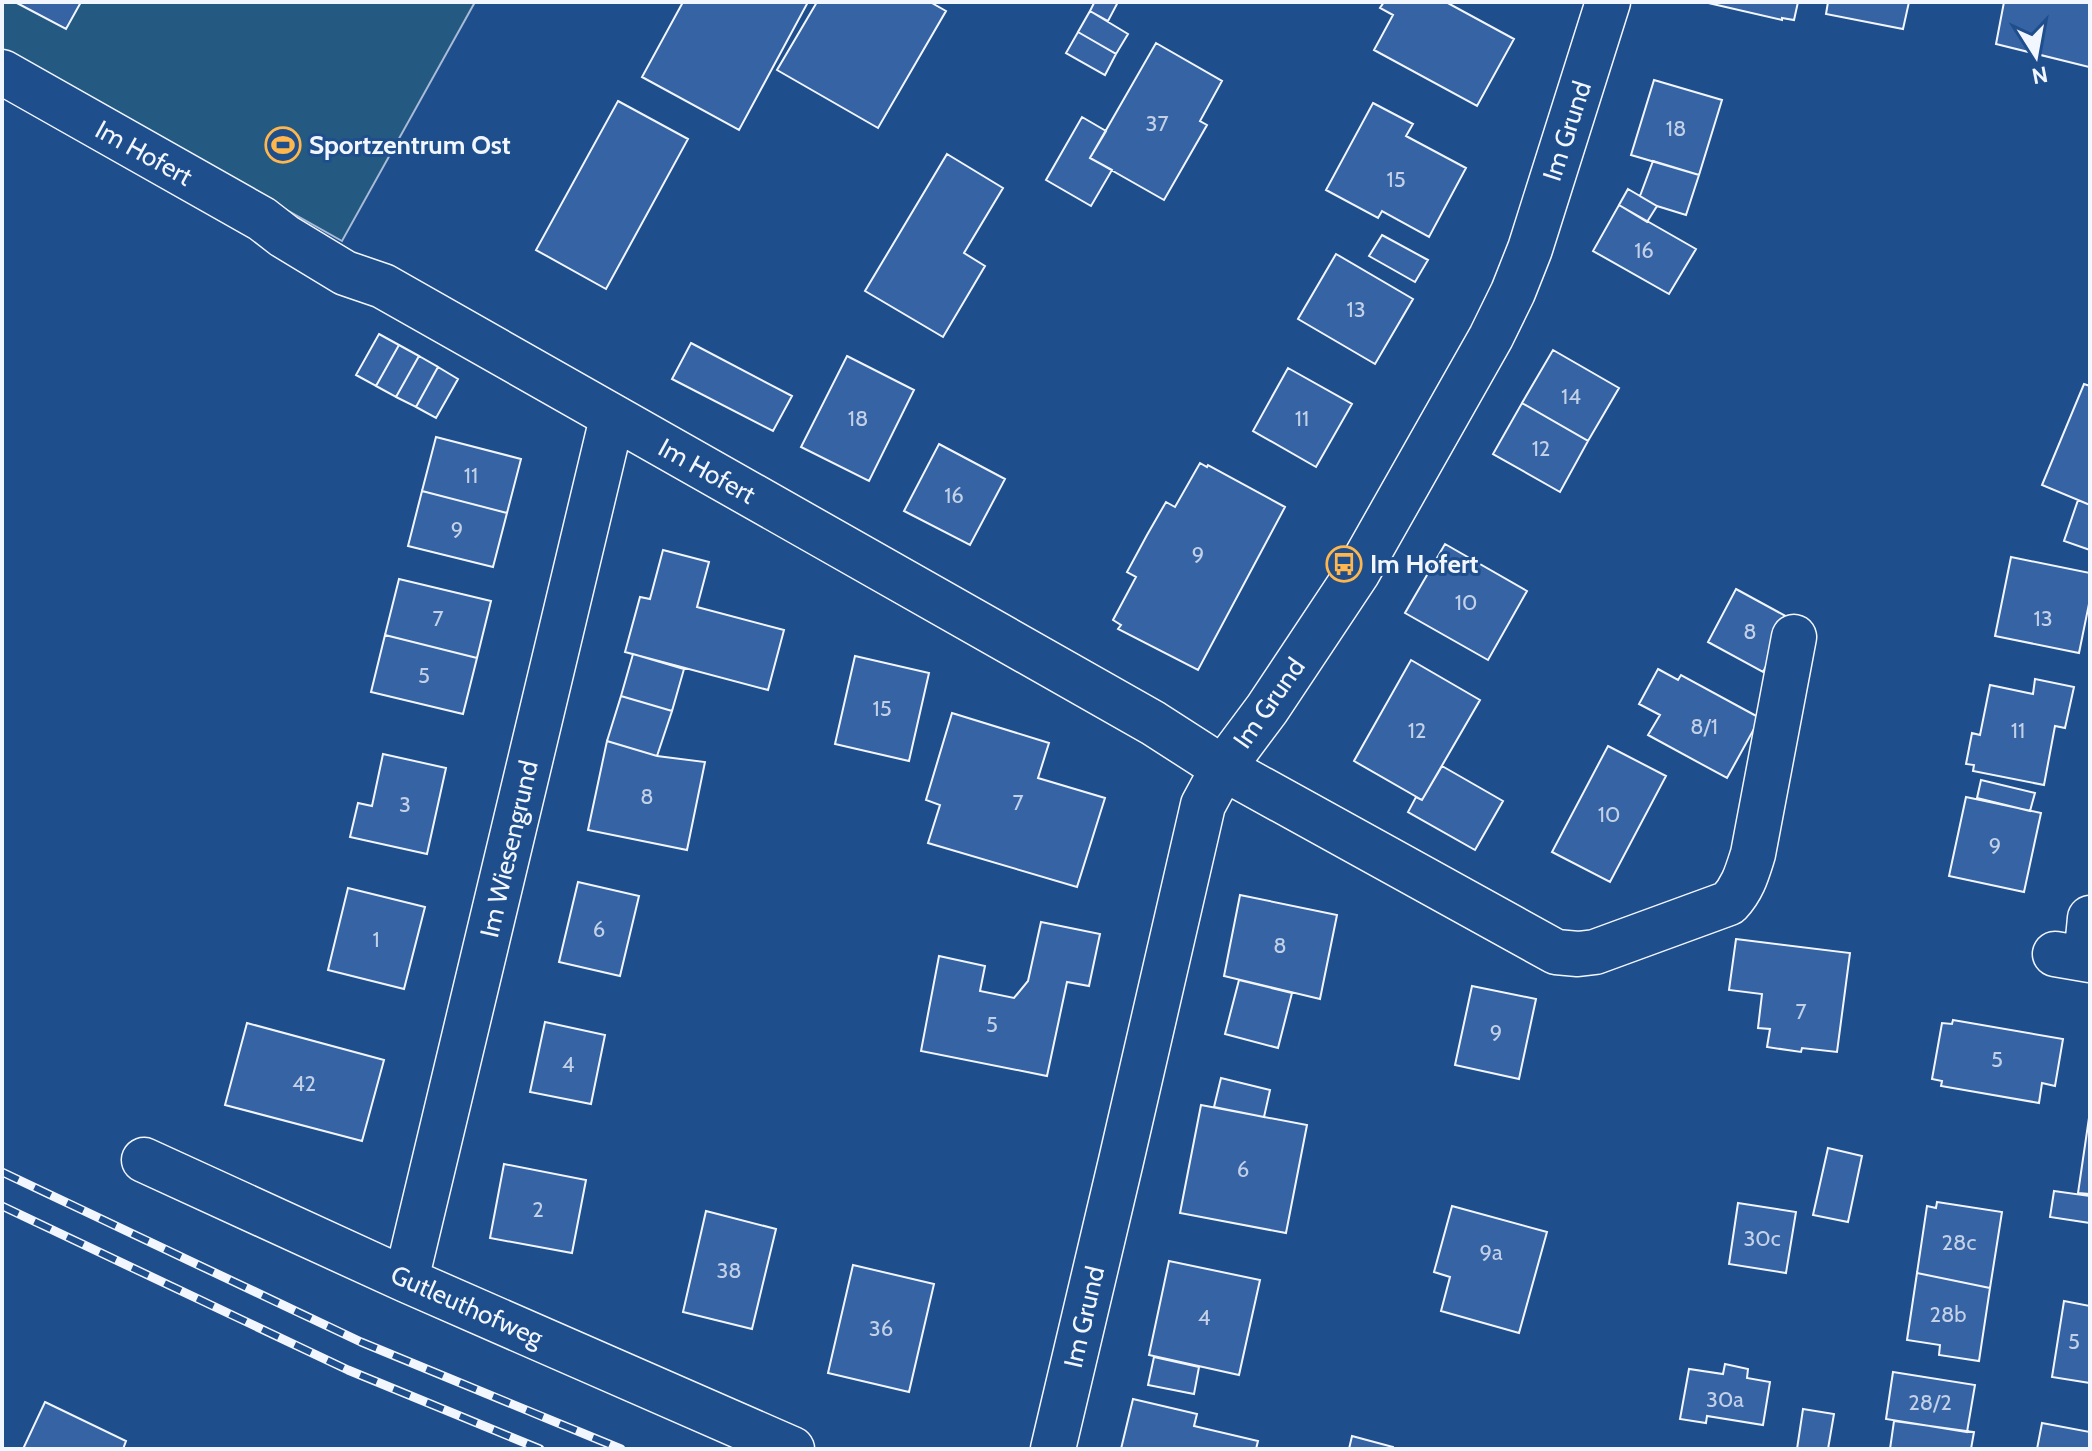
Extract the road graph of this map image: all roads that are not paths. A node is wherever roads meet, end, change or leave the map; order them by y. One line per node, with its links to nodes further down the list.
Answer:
1 (1608, 2): 5 (street, Im Grund)
2 (2, 72): 3 (street, Im Hofert)
3 (612, 418): 5 (street, Im Hofert); 9 (street, Im Wiesengrund)
4 (1794, 637): 5 (street, Im Hofert)
5 (1223, 768): 11 (street, Im Grund)
6 (2090, 918): 7 (street)
7 (2078, 956)
8 (144, 1160): 9 (street, Gutleuthofweg)
9 (406, 1280): 10 (street, Gutleuthofweg)
10 (792, 1449)
11 (1053, 1449)

